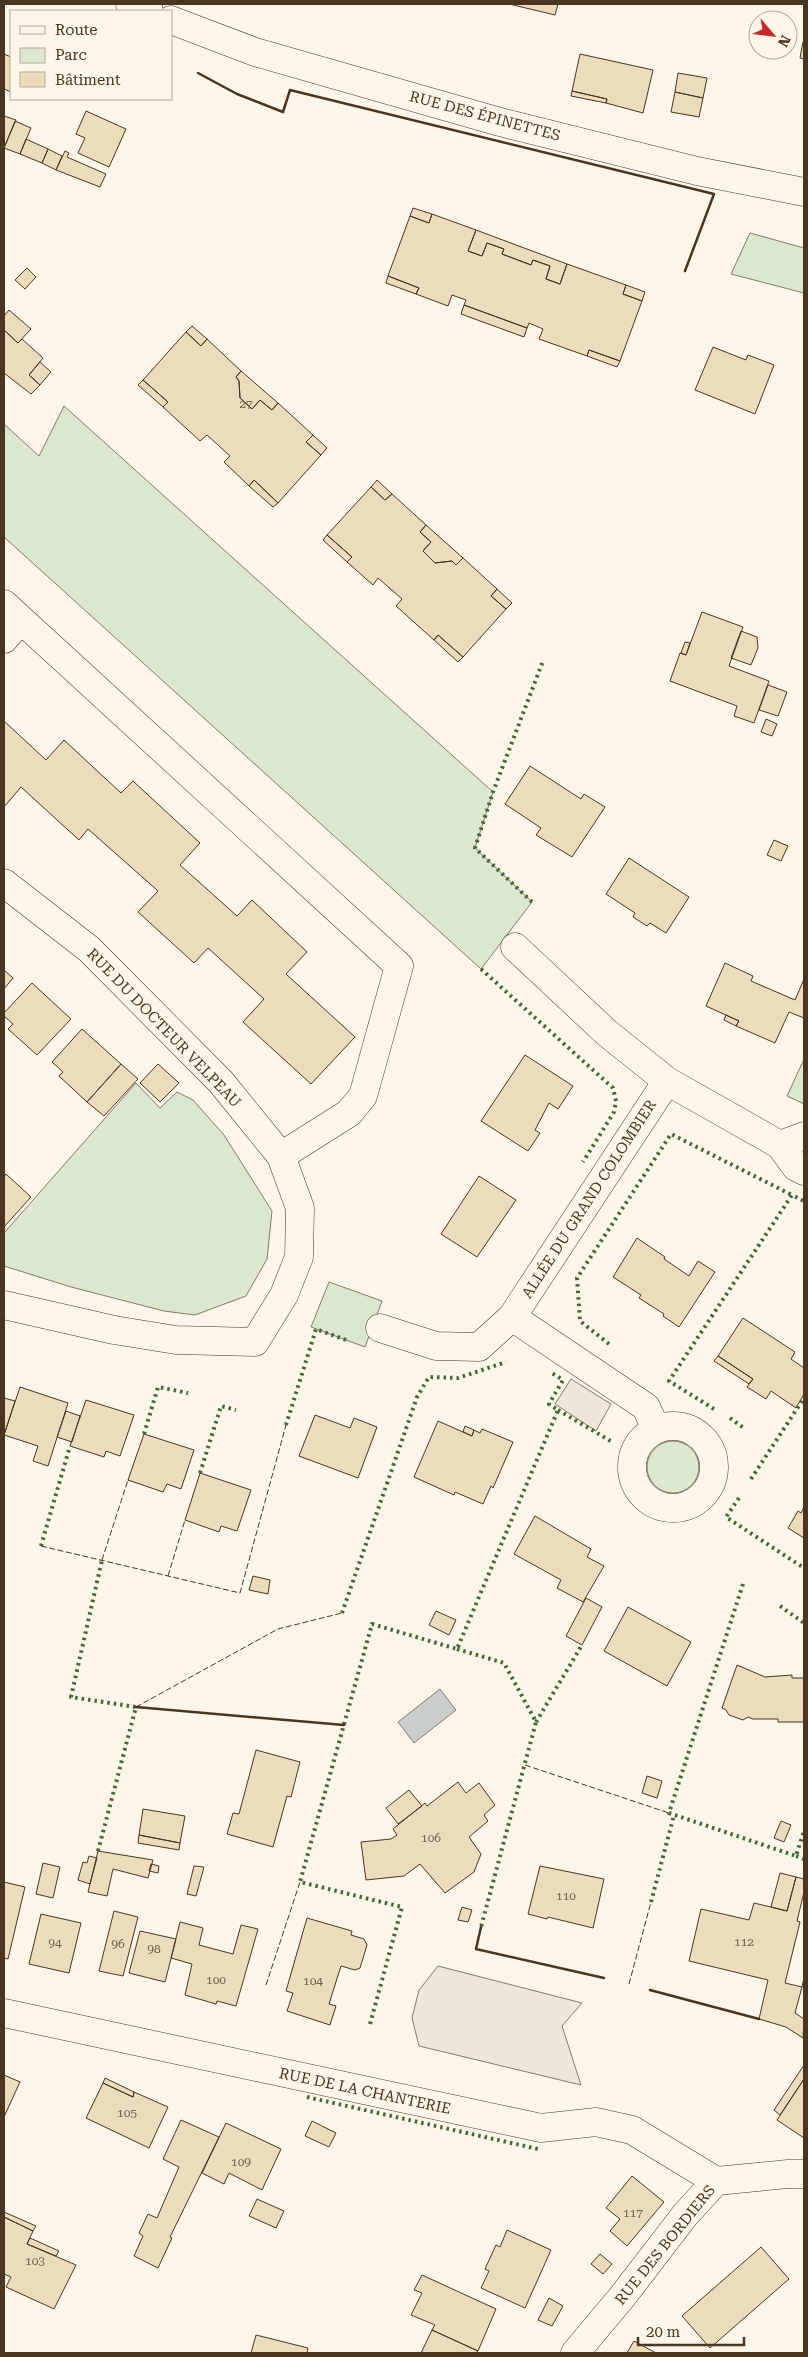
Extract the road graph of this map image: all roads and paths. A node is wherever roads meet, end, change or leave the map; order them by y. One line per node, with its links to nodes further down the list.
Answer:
1 (130, 4): 2 (street)
2 (146, 10)
3 (172, 20): 4 (street, RUE DES ÉPINETTES)
4 (804, 192)
5 (10, 621): 10 (street)
6 (4, 883): 10 (street, RUE DU DOCTEUR VELPEAU)
7 (515, 947): 8 (street)
8 (667, 1081): 9 (street); 13 (street, ALLÉE DU GRAND COLOMBIER)
9 (792, 1140): 11 (street)
10 (281, 1156): 12 (street, RUE DU DOCTEUR VELPEAU)
11 (804, 1171)
12 (4, 1305)
13 (512, 1317): 14 (street, ALLÉE DU GRAND COLOMBIER); 15 (street)
14 (380, 1328)
15 (656, 1429)
16 (4, 2012): 18 (street, RUE DE LA CHANTERIE)
17 (804, 2174): 18 (street, RUE DES BORDIERS)
18 (716, 2181): 19 (street, RUE DES BORDIERS)
19 (575, 2353)

